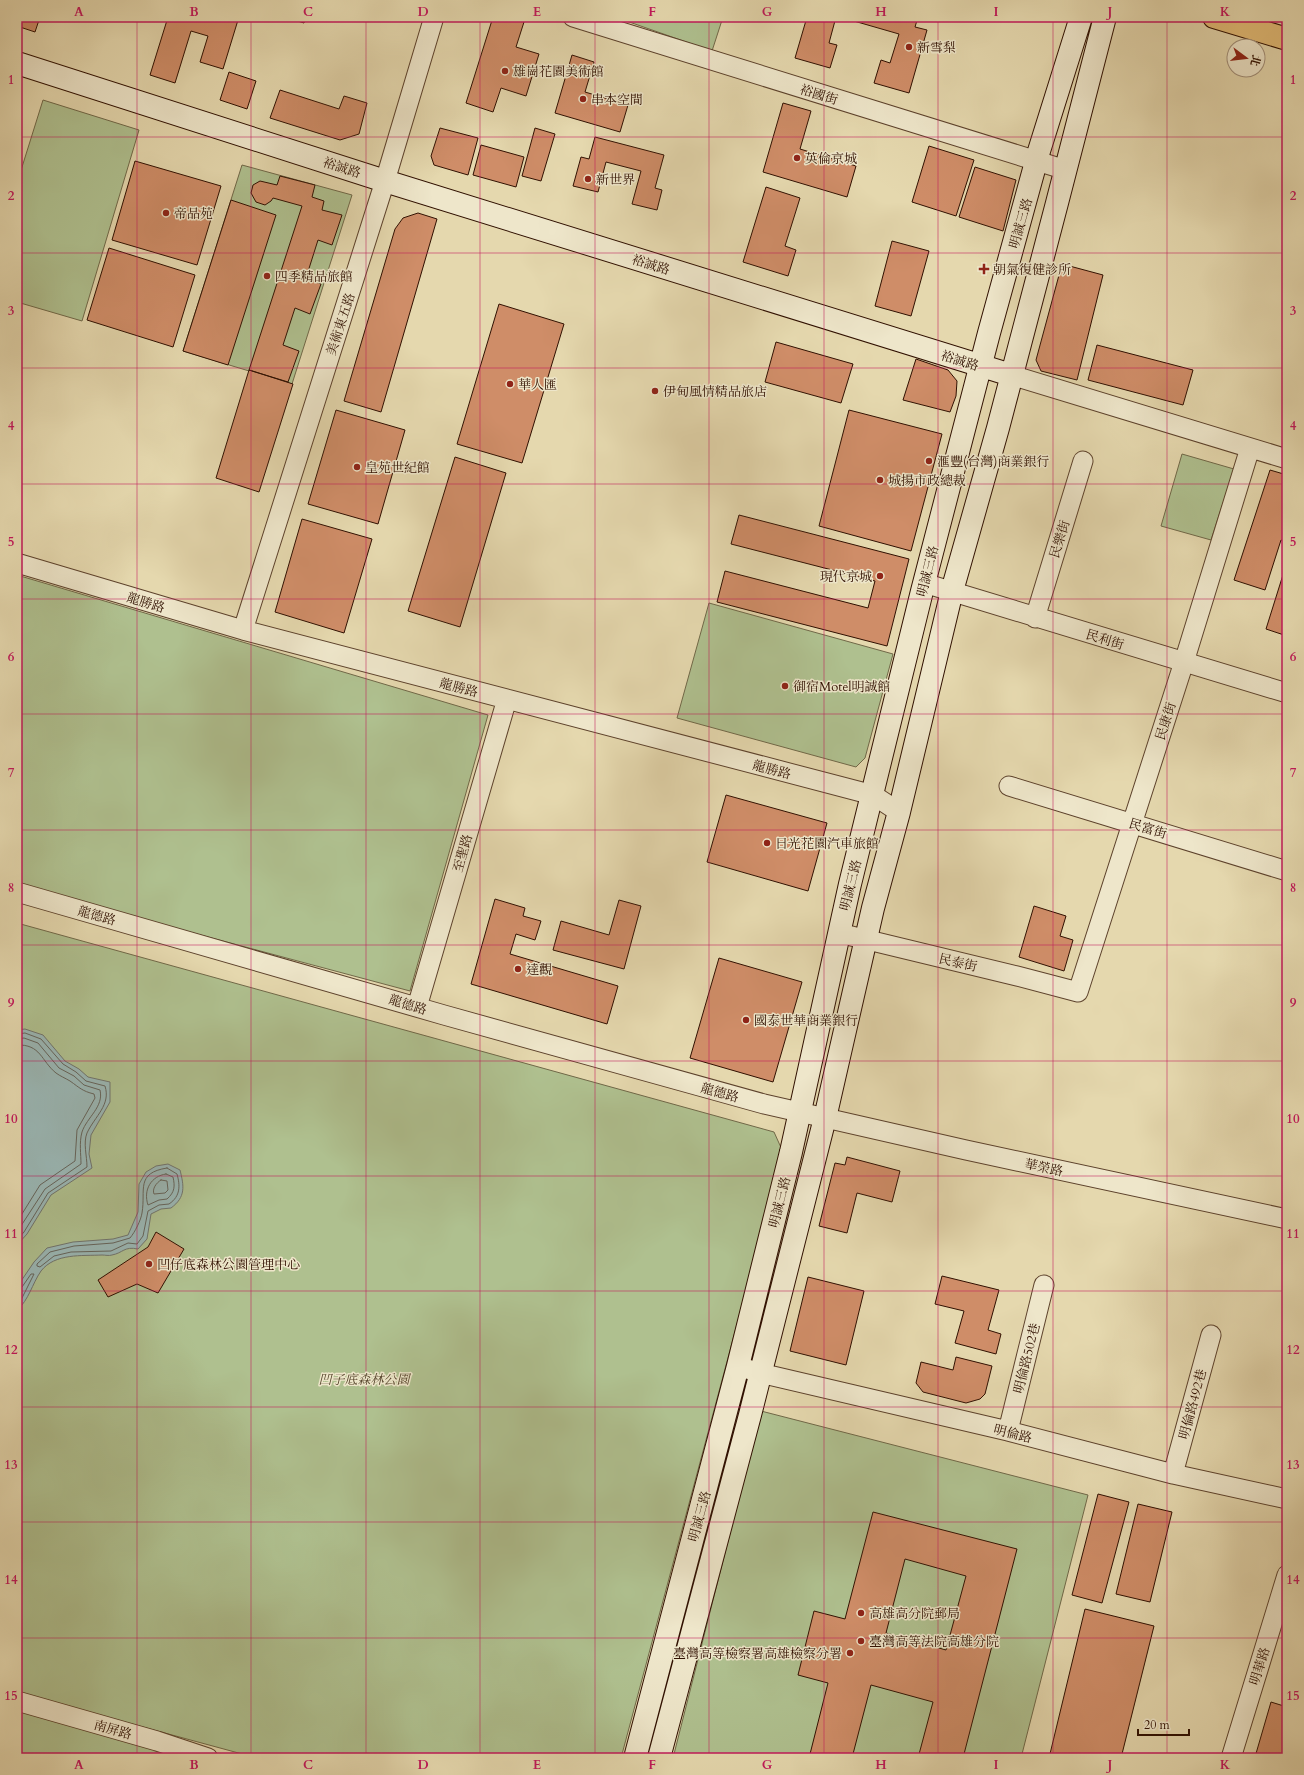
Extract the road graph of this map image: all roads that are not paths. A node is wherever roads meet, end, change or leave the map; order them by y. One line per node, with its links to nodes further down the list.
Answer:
1 (434, 17): 10 (street, 美術東五路)
2 (573, 17): 8 (street, 裕國街)
3 (1080, 17): 8 (street, 明誠三路)
4 (1105, 17): 9 (street, 明誠三路)
5 (1214, 17): 6 (main road)
6 (1287, 40)
7 (17, 63): 10 (street, 裕誠路)
8 (1037, 160): 9 (street, 裕國街); 11 (street, 明誠三路)
9 (1066, 170): 12 (street, 明誠三路)
10 (385, 182): 11 (street, 裕誠路); 20 (street, 美術東五路)
11 (980, 366): 12 (street, 裕誠路); 17 (street, 明誠三路)
12 (1011, 375): 13 (street, 裕誠路); 18 (street, 明誠三路)
13 (1250, 448): 14 (street, 裕誠路); 21 (street, 民康街)
14 (1287, 459)
15 (1083, 461): 19 (street, 民樂街)
16 (17, 563): 20 (street, 龍勝路)
17 (924, 583): 18 (street, 民利街); 25 (street, 明誠三路)
18 (952, 591): 19 (street, 民利街); 26 (street, 明誠三路)
19 (1035, 618): 21 (street, 民利街)
20 (243, 630): 23 (street, 龍勝路)
21 (1184, 662): 22 (street, 民利街); 27 (street, 民康街)
22 (1287, 693)
23 (507, 699): 25 (street, 龍勝路); 33 (street, 至聖路)
24 (1009, 786): 27 (street, 民富街)
25 (873, 795): 26 (street, 龍勝路); 30 (street, 明誠三路)
26 (899, 812): 31 (street, 明誠三路)
27 (1132, 824): 28 (street, 民富街); 32 (street, 民康街)
28 (1287, 871)
29 (17, 892): 33 (street, 龍德路)
30 (838, 933): 31 (street, 民泰街); 34 (street, 明誠三路)
31 (865, 940): 32 (street, 民泰街); 35 (street, 明誠三路)
32 (1078, 992)
33 (417, 1007): 34 (street, 龍德路)
34 (801, 1112): 35 (street, 華榮路); 39 (street, 明誠三路)
35 (825, 1118): 36 (street, 華榮路); 40 (street, 明誠三路)
36 (1287, 1219)
37 (1044, 1285): 41 (street, 明倫路502巷)
38 (1211, 1335): 42 (street, 明倫路492巷)
39 (738, 1366): 40 (street, 明倫路); 47 (street, 明誠三路)
40 (760, 1373): 41 (street, 明倫路); 48 (street, 明誠三路)
41 (1008, 1431): 42 (street, 明倫路)
42 (1173, 1474): 43 (street, 明倫路)
43 (1287, 1499)
44 (1287, 1575): 49 (street, 明華路)
45 (17, 1701): 46 (street, 南屏路)
46 (198, 1756)
47 (635, 1758)
48 (659, 1758)
49 (1231, 1758)

